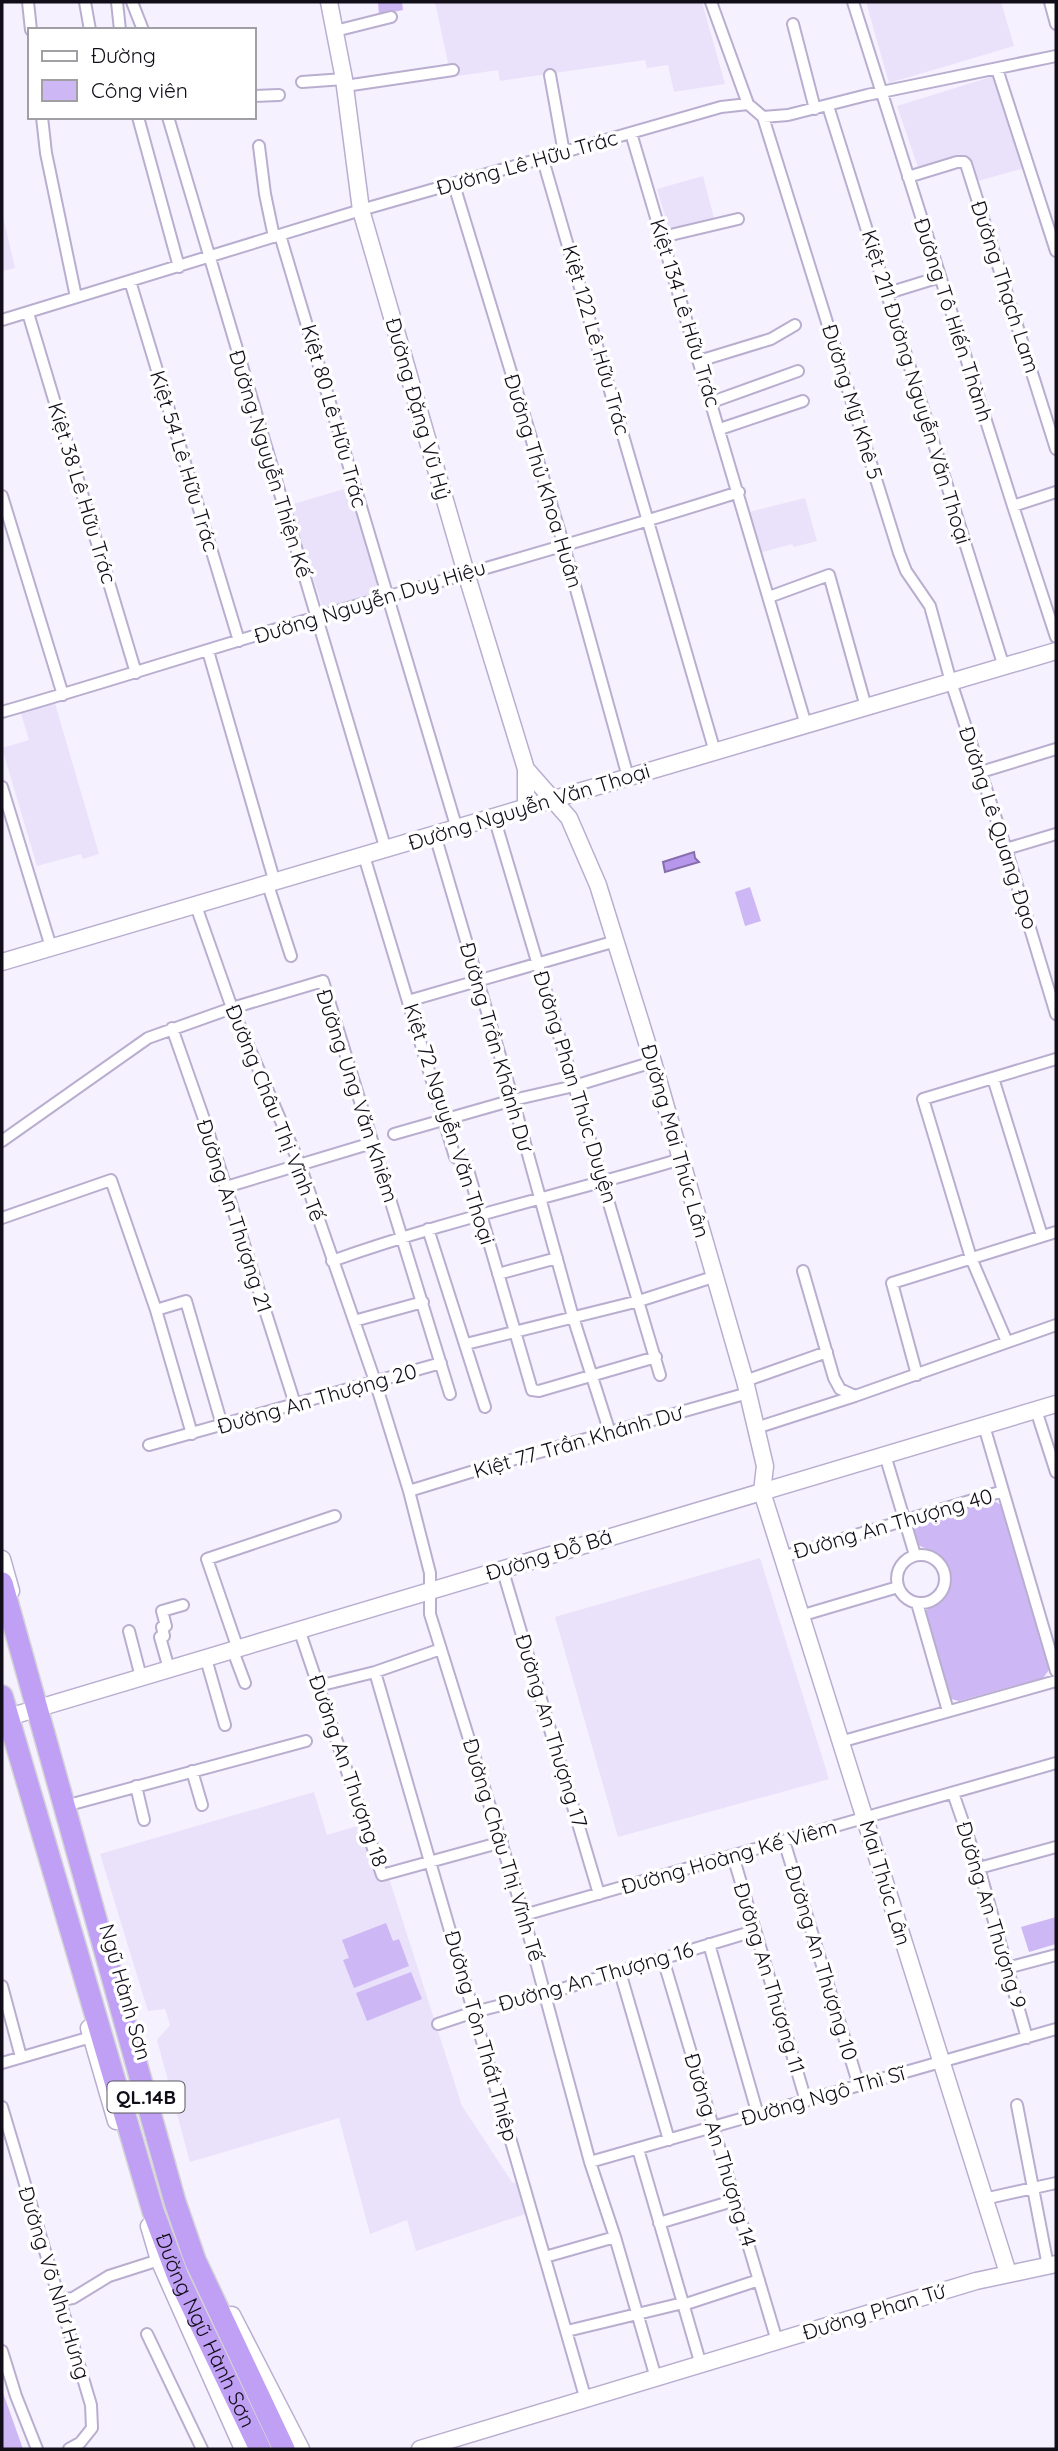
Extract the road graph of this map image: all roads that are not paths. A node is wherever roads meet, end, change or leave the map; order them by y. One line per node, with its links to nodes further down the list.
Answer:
1 (28, 2): 12 (street)
2 (85, 2): 13 (street)
3 (117, 2): 14 (street)
4 (132, 2): 15 (street)
5 (329, 2): 16 (street, Đường Đặng Vũ Hỷ)
6 (710, 2): 26 (street)
7 (853, 2): 23 (street, Đường Tô Hiến Thành)
8 (1050, 2): 11 (street)
9 (391, 17): 16 (street)
10 (793, 24): 28 (street)
11 (1056, 24)
12 (32, 28)
13 (90, 28)
14 (120, 28)
15 (142, 28)
16 (335, 31): 22 (street, Đường Đặng Vũ Hỷ)
17 (1056, 56): 18 (street)
18 (997, 69): 23 (street); 43 (street)
19 (453, 70): 22 (street)
20 (550, 75): 35 (street)
21 (302, 82): 22 (street)
22 (345, 82): 39 (street, Đường Đặng Vũ Hỷ)
23 (881, 93): 27 (street); 37 (street, Đường Tô Hiến Thành)
24 (279, 95): 25 (street)
25 (256, 96)
26 (748, 104): 29 (street); 33 (street, Đường Lê Hữu Trác)
27 (828, 106): 28 (street); 48 (street, Kiệt 211 Đường Nguyễn Văn Thoại)
28 (815, 109): 29 (street)
29 (763, 117): 75 (street, Đường Mỹ Khê 5)
30 (42, 119): 49 (street)
31 (139, 119): 45 (street)
32 (169, 119): 44 (street, Đường Nguyễn Thiện Kế)
33 (631, 133): 35 (street, Đường Lê Hữu Trác); 42 (street, Kiệt 134 Lê Hữu Trác)
34 (259, 146): 41 (street, Kiệt 80 Lê Hữu Trác)
35 (564, 153): 36 (street, Đường Lê Hữu Trác)
36 (543, 160): 38 (street, Đường Lê Hữu Trác); 63 (street, Kiệt 122 Lê Hữu Trác)
37 (908, 177): 46 (street, Đường Tô Hiến Thành); 58 (street, Đường Thạch Lam)
38 (454, 185): 39 (street, Đường Lê Hữu Trác); 64 (street, Đường Thủ Khoa Huân)
39 (361, 210): 41 (street, Đường Lê Hữu Trác); 65 (street, Đường Đặng Vũ Hỷ)
40 (738, 219): 42 (street)
41 (277, 236): 44 (street, Đường Lê Hữu Trác); 67 (street, Kiệt 80 Lê Hữu Trác)
42 (662, 237): 53 (street, Kiệt 134 Lê Hữu Trác)
43 (1056, 251)
44 (209, 258): 45 (street, Đường Lê Hữu Trác); 68 (street, Đường Nguyễn Thiện Kế)
45 (179, 267): 47 (street, Đường Lê Hữu Trác)
46 (940, 277): 48 (street); 62 (street, Đường Tô Hiến Thành)
47 (130, 281): 49 (street, Đường Lê Hữu Trác); 70 (street, Kiệt 54 Lê Hữu Trác)
48 (888, 293): 73 (street, Kiệt 211 Đường Nguyễn Văn Thoại)
49 (76, 297): 50 (street, Đường Lê Hữu Trác)
50 (28, 313): 51 (street, Đường Lê Hữu Trác); 74 (street, Kiệt 38 Lê Hữu Trác)
51 (2, 320)
52 (795, 325): 53 (street)
53 (699, 360): 56 (street, Kiệt 134 Lê Hữu Trác)
54 (798, 371): 56 (street)
55 (803, 401): 57 (street)
56 (712, 402): 57 (street, Kiệt 134 Lê Hữu Trác)
57 (720, 429): 59 (street, Kiệt 134 Lê Hữu Trác)
58 (1056, 449)
59 (739, 492): 63 (street, Đường Nguyễn Duy Hiệu); 66 (street, Kiệt 134 Lê Hữu Trác)
60 (1056, 492): 62 (street)
61 (2, 496): 76 (street)
62 (1013, 506): 69 (street, Đường Tô Hiến Thành)
63 (649, 521): 64 (street, Đường Nguyễn Duy Hiệu); 81 (street, Kiệt 122 Lê Hữu Trác)
64 (564, 546): 65 (street, Đường Nguyễn Duy Hiệu); 84 (street, Đường Thủ Khoa Huân)
65 (466, 573): 67 (street, Đường Nguyễn Duy Hiệu); 82 (street, Đường Đặng Vũ Hỷ)
66 (769, 597): 77 (street); 79 (street, Kiệt 134 Lê Hữu Trác)
67 (387, 598): 68 (street, Đường Nguyễn Duy Hiệu); 89 (street, Kiệt 80 Lê Hữu Trác)
68 (316, 617): 70 (street, Đường Nguyễn Duy Hiệu); 93 (street, Đường Nguyễn Thiện Kế)
69 (1056, 637)
70 (239, 641): 72 (street, Đường Nguyễn Duy Hiệu)
71 (1056, 651): 73 (street, Đường Nguyễn Văn Thoại)
72 (208, 652): 74 (street, Đường Nguyễn Duy Hiệu); 95 (street)
73 (1004, 667): 75 (street, Đường Nguyễn Văn Thoại)
74 (136, 673): 76 (street, Đường Nguyễn Duy Hiệu)
75 (951, 682): 77 (street, Đường Nguyễn Văn Thoại); 83 (street, Đường Lê Quang Đạo)
76 (63, 695): 78 (street, Đường Nguyễn Duy Hiệu)
77 (866, 707): 79 (street, Đường Nguyễn Văn Thoại)
78 (2, 712)
79 (806, 724): 81 (street, Đường Nguyễn Văn Thoại)
80 (1056, 749): 83 (street)
81 (715, 752): 84 (street, Đường Nguyễn Văn Thoại)
82 (526, 769): 86 (street, Đường Đặng Vũ Hỷ); 87 (street)
83 (981, 772): 92 (street, Đường Lê Quang Đạo)
84 (628, 777): 86 (street, Đường Nguyễn Văn Thoại)
85 (2, 787): 98 (street)
86 (555, 800): 87 (street, Đường Nguyễn Văn Thoại); 97 (street, Đường Mai Thúc Lân)
87 (526, 808): 88 (street, Đường Nguyễn Văn Thoại)
88 (494, 817): 89 (street, Đường Nguyễn Văn Thoại); 101 (street, Đường Phan Thúc Duyện)
89 (457, 829): 91 (street, Đường Nguyễn Văn Thoại)
90 (1056, 834): 92 (street)
91 (435, 835): 93 (street, Đường Nguyễn Văn Thoại); 102 (street, Đường Trần Khánh Dư)
92 (1006, 849): 105 (street, Đường Lê Quang Đạo)
93 (386, 850): 94 (street, Đường Nguyễn Văn Thoại)
94 (364, 856): 95 (street, Đường Nguyễn Văn Thoại); 103 (street, Kiệt 72 Nguyễn Văn Thoại)
95 (272, 884): 96 (street, Đường Nguyễn Văn Thoại); 99 (street)
96 (197, 906): 98 (street, Đường Nguyễn Văn Thoại); 104 (street, Đường Châu Thị Vĩnh Tế)
97 (616, 940): 101 (street); 108 (street, Đường Mai Thúc Lân)
98 (51, 947): 100 (street, Đường Nguyễn Văn Thoại)
99 (291, 956)
100 (2, 962)
101 (538, 964): 102 (street); 110 (street, Đường Phan Thúc Duyện)
102 (478, 982): 103 (street); 111 (street, Đường Trần Khánh Dư)
103 (408, 1002): 112 (street, Kiệt 72 Nguyễn Văn Thoại)
104 (232, 1008): 106 (street, Đường Ung Văn Khiêm); 115 (street, Đường Ung Văn Khiêm); 117 (street, Đường Châu Thị Vĩnh Tế)
105 (1056, 1014)
106 (172, 1028): 114 (street, Đường Ung Văn Khiêm); 119 (street, Đường An Thượng 21)
107 (1056, 1059): 109 (street)
108 (653, 1062): 110 (street); 116 (street, Đường Mai Thúc Lân)
109 (993, 1078): 126 (street); 128 (street)
110 (574, 1086): 111 (street); 118 (street, Đường Phan Thúc Duyện)
111 (513, 1100): 112 (street); 120 (street, Đường Trần Khánh Dư)
112 (443, 1118): 113 (street); 121 (street, Kiệt 72 Nguyễn Văn Thoại)
113 (394, 1134)
114 (2, 1141)
115 (372, 1143): 117 (street); 125 (street, Đường Ung Văn Khiêm)
116 (681, 1159): 118 (street); 132 (street, Đường Mai Thúc Lân)
117 (300, 1165): 119 (street); 129 (street, Đường Châu Thị Vĩnh Tế)
118 (604, 1182): 120 (street); 133 (street, Đường Phan Thúc Duyện)
119 (226, 1187): 152 (street, Đường An Thượng 21)
120 (540, 1199): 121 (street); 127 (street, Đường Trần Khánh Dư)
121 (480, 1215): 123 (street); 131 (street, Kiệt 72 Nguyễn Văn Thoại)
122 (2, 1219): 135 (street)
123 (428, 1229): 125 (street); 141 (street)
124 (1056, 1232): 126 (street)
125 (402, 1236): 129 (street); 134 (street, Đường Ung Văn Khiêm)
126 (1042, 1236): 128 (street)
127 (557, 1258): 131 (street); 136 (street, Đường Trần Khánh Dư)
128 (971, 1258): 140 (street); 146 (street)
129 (332, 1261): 137 (street, Đường Châu Thị Vĩnh Tế)
130 (803, 1271): 142 (street)
131 (498, 1274): 139 (street, Kiệt 72 Nguyễn Văn Thoại)
132 (713, 1277): 133 (street); 149 (street, Đường Mai Thúc Lân)
133 (639, 1301): 136 (street); 143 (street, Đường Phan Thúc Duyện)
134 (423, 1302): 137 (street); 144 (street, Đường Ung Văn Khiêm)
135 (156, 1310): 156 (street); 160 (street)
136 (573, 1317): 139 (street); 147 (street, Đường Trần Khánh Dư)
137 (354, 1321): 148 (street, Đường Châu Thị Vĩnh Tế)
138 (1056, 1325): 140 (street)
139 (516, 1332): 141 (street); 147 (street, Kiệt 72 Nguyễn Văn Thoại)
140 (1007, 1342): 146 (street)
141 (466, 1344): 154 (street)
142 (827, 1352): 149 (street, Kiệt 77 Trần Khánh Dư); 151 (street)
143 (656, 1357): 145 (street, Đường Phan Thúc Duyện); 147 (street)
144 (442, 1363): 148 (street, Đường An Thượng 20); 150 (street, Đường Ung Văn Khiêm)
145 (660, 1375)
146 (917, 1375): 151 (street)
147 (592, 1376): 159 (street, Đường Trần Khánh Dư)
148 (375, 1381): 152 (street, Đường An Thượng 20); 164 (street, Đường Châu Thị Vĩnh Tế)
149 (746, 1387): 158 (street, Đường Mai Thúc Lân); 159 (street, Kiệt 77 Trần Khánh Dư)
150 (450, 1394)
151 (855, 1396): 158 (street)
152 (295, 1404): 156 (street, Đường An Thượng 20)
153 (1056, 1404): 155 (street, Đường Đỗ Bá)
154 (485, 1407)
155 (1036, 1410): 157 (street, Đường Đỗ Bá); 163 (street)
156 (222, 1425): 160 (street, Đường An Thượng 20)
157 (984, 1426): 162 (street, Đường Đỗ Bá); 165 (street)
158 (756, 1428): 166 (street, Đường Mai Thúc Lân)
159 (610, 1433): 164 (street, Kiệt 77 Trần Khánh Dư)
160 (192, 1434): 161 (street, Đường An Thượng 20)
161 (149, 1446)
162 (884, 1455): 166 (street, Đường Đỗ Bá); 168 (street)
163 (1056, 1472)
164 (409, 1491): 175 (street, Đường Châu Thị Vĩnh Tế)
165 (1003, 1491): 168 (street, Đường An Thượng 40); 185 (street)
166 (762, 1492): 170 (street, Mai Thúc Lân); 172 (street, Đường Đỗ Bá)
167 (335, 1516): 182 (street)
168 (905, 1521): 169 (street); 170 (street, Đường An Thượng 40)
169 (915, 1555): 174 (street); 176 (street)
170 (782, 1557): 178 (street, Mai Thúc Lân)
171 (2, 1559): 192 (street, Ngũ Hành Sơn)
172 (502, 1568): 175 (street, Đường Đỗ Bá); 212 (street, Đường An Thượng 17)
173 (2, 1583): 192 (highway)
174 (898, 1587): 176 (street); 178 (street)
175 (430, 1591): 180 (street, Đường Đỗ Bá); 181 (street, Đường Châu Thị Vĩnh Tế)
176 (917, 1603): 193 (street)
177 (183, 1605): 184 (street)
178 (800, 1616): 197 (street, Mai Thúc Lân)
179 (129, 1631): 187 (street)
180 (300, 1632): 182 (street, Đường Đỗ Bá); 190 (street, Đường An Thượng 18)
181 (442, 1649): 186 (street); 207 (street, Đường Châu Thị Vĩnh Tế)
182 (235, 1650): 183 (street, Đường Đỗ Bá); 189 (street)
183 (206, 1659): 184 (street, Đường Đỗ Bá); 195 (street)
184 (169, 1669): 187 (street, Đường Đỗ Bá)
185 (1056, 1671)
186 (375, 1672): 190 (street); 210 (street, Đường Tôn Thất Thiệp)
187 (141, 1677): 192 (street, Đường Đỗ Bá)
188 (1056, 1681): 193 (street)
189 (245, 1683)
190 (318, 1686): 210 (street, Đường An Thượng 18)
191 (2, 1696): 194 (highway, Ngũ Hành Sơn / QL.14B)
192 (39, 1707): 194 (street, Đường Đỗ Bá); 202 (street, Ngũ Hành Sơn); 202 (highway, Ngũ Hành Sơn / QL.14B)
193 (948, 1712): 197 (street)
194 (4, 1720): 226 (highway, Ngũ Hành Sơn / QL.14B)
195 (225, 1725)
196 (306, 1741): 199 (street)
197 (840, 1742): 204 (street, Mai Thúc Lân)
198 (1056, 1763): 201 (street, Đường Hoàng Kế Viêm)
199 (192, 1770): 200 (street); 203 (street)
200 (136, 1786): 202 (street); 205 (street)
201 (953, 1793): 204 (street, Đường Hoàng Kế Viêm); 211 (street, Đường An Thượng 9)
202 (69, 1805): 224 (highway, Ngũ Hành Sơn / QL.14B)
203 (202, 1805)
204 (864, 1818): 206 (street, Đường Hoàng Kế Viêm); 229 (street, Mai Thúc Lân)
205 (144, 1820)
206 (784, 1841): 209 (street, Đường Hoàng Kế Viêm); 231 (street, Đường An Thượng 10)
207 (502, 1842): 210 (street, Đường An Thượng 18); 213 (street, Đường Châu Thị Vĩnh Tế)
208 (1056, 1847): 211 (street)
209 (733, 1856): 212 (street, Đường Hoàng Kế Viêm); 214 (street, Đường An Thượng 11)
210 (432, 1862): 222 (street, Đường Tôn Thất Thiệp)
211 (979, 1868): 218 (street, Đường An Thượng 9)
212 (599, 1894): 213 (street, Đường Hoàng Kế Viêm)
213 (524, 1915): 221 (street, Đường Châu Thị Vĩnh Tế)
214 (754, 1931): 215 (street, Đường An Thượng 16); 232 (street, Đường An Thượng 11)
215 (709, 1944): 217 (street, Đường An Thượng 16); 235 (street)
216 (1056, 1955): 218 (street)
217 (663, 1959): 219 (street, Đường An Thượng 16); 236 (street, Đường An Thượng 14)
218 (1007, 1968): 227 (street, Đường An Thượng 9)
219 (620, 1972): 221 (street, Đường An Thượng 16); 237 (street)
220 (2, 1986): 228 (street)
221 (545, 1994): 222 (street, Đường An Thượng 16); 239 (street, Đường Châu Thị Vĩnh Tế)
222 (474, 2012): 223 (street, Đường An Thượng 16); 247 (street, Đường Tôn Thất Thiệp)
223 (438, 2024)
224 (130, 2026): 267 (highway, Ngũ Hành Sơn / QL.14B); 268 (street, Ngũ Hành Sơn)
225 (1056, 2029): 227 (street, Đường Ngô Thì Sĩ)
226 (96, 2036): 228 (street); 244 (highway, Ngũ Hành Sơn / QL.14B); 248 (street, Ngũ Hành Sơn)
227 (1027, 2038): 229 (street, Đường Ngô Thì Sĩ)
228 (21, 2057): 230 (street)
229 (941, 2062): 231 (street, Đường Ngô Thì Sĩ); 242 (street, Mai Thúc Lân)
230 (2, 2063)
231 (859, 2086): 232 (street, Đường Ngô Thì Sĩ)
232 (806, 2101): 235 (street, Đường Ngô Thì Sĩ)
233 (1017, 2105): 241 (street, Đường Phan Tứ)
234 (2, 2107): 252 (street, Đường Võ Như Hưng)
235 (758, 2115): 236 (street, Đường Ngô Thì Sĩ)
236 (713, 2127): 237 (street, Đường Ngô Thì Sĩ); 243 (street, Đường An Thượng 14)
237 (668, 2140): 238 (street, Đường Ngô Thì Sĩ)
238 (638, 2149): 239 (street, Đường Ngô Thì Sĩ); 245 (street)
239 (590, 2162): 246 (street, Đường Châu Thị Vĩnh Tế)
240 (1056, 2183): 241 (street)
241 (1033, 2188): 242 (street); 249 (street, Đường Phan Tứ)
242 (984, 2199): 250 (street, Mai Thúc Lân)
243 (736, 2200): 245 (street); 251 (street, Đường An Thượng 14)
244 (153, 2211): 263 (highway, Đường Ngũ Hành Sơn / QL.14B)
245 (659, 2223): 253 (street)
246 (615, 2237): 247 (street); 254 (street, Đường Châu Thị Vĩnh Tế)
247 (545, 2257): 255 (street, Đường Tôn Thất Thiệp)
248 (159, 2260): 252 (street); 263 (street, Ngũ Hành Sơn)
249 (1052, 2265): 250 (street, Đường Phan Tứ)
250 (1008, 2273): 257 (street, Đường Phan Tứ)
251 (759, 2280): 253 (street); 257 (street, Đường An Thượng 14)
252 (60, 2300): 265 (street, Đường Võ Như Hưng)
253 (683, 2304): 254 (street); 259 (street)
254 (637, 2314): 255 (street); 260 (street, Đường Châu Thị Vĩnh Tế)
255 (567, 2331): 261 (street, Đường Tôn Thất Thiệp)
256 (147, 2334): 266 (street)
257 (777, 2341): 259 (street, Đường Phan Tứ)
258 (2, 2351): 264 (street)
259 (701, 2365): 260 (street, Đường Phan Tứ)
260 (656, 2378): 261 (street, Đường Phan Tứ)
261 (586, 2400): 262 (street, Đường Phan Tứ)
262 (439, 2447): 269 (street, Đường Phan Tứ)
263 (244, 2448)
264 (37, 2449)
265 (69, 2449)
266 (202, 2449)
267 (284, 2449)
268 (301, 2449)
269 (420, 2449)

